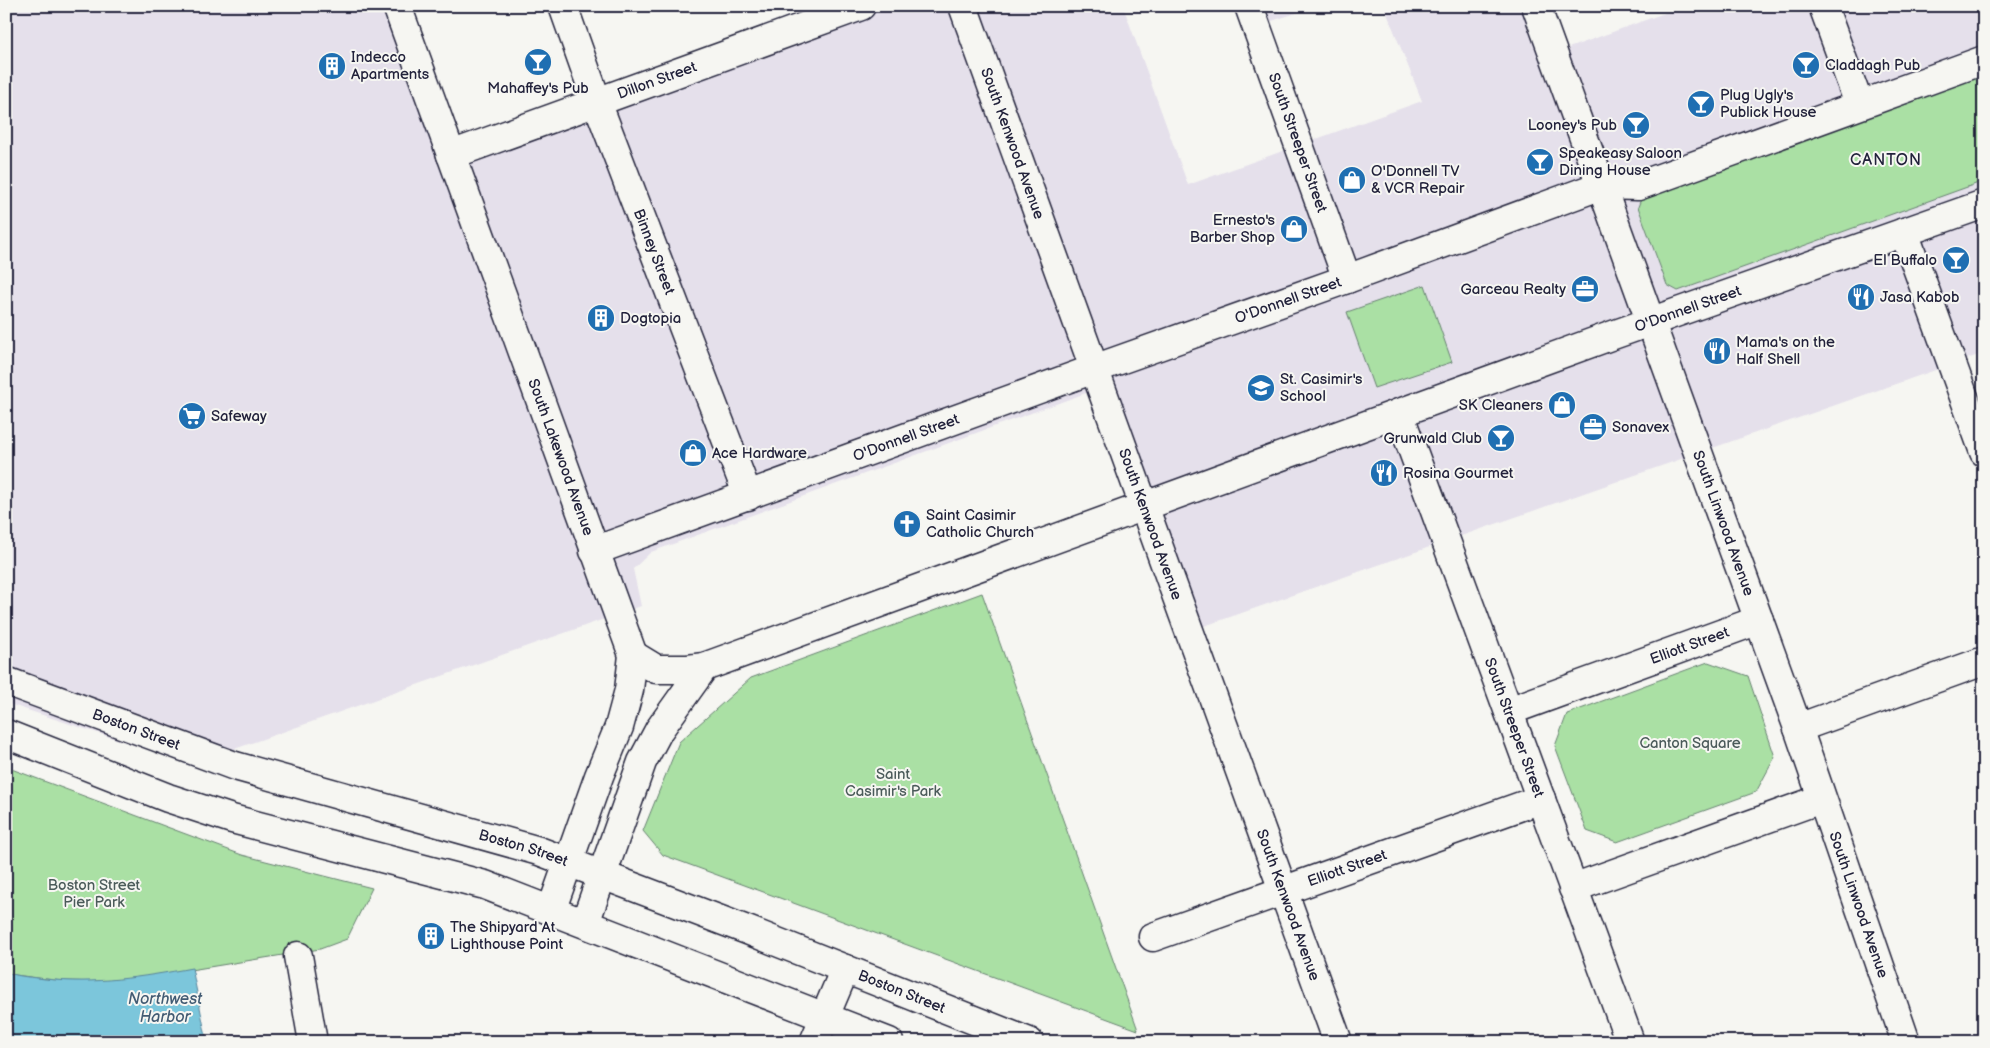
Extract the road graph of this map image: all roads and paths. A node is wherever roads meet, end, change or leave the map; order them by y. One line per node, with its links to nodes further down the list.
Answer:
1 (397, 6): 11 (street, South Lakewood Avenue)
2 (564, 6): 9 (street, Binney Street)
3 (862, 6): 9 (street, Dillon Street)
4 (963, 6): 17 (street, South Kenwood Avenue)
5 (1249, 6): 15 (street, South Streeper Street)
6 (1536, 6): 12 (street, South Linwood Avenue)
7 (1823, 6): 10 (street)
8 (1984, 60): 10 (street, O'Donnell Street)
9 (597, 102): 11 (street, Dillon Street); 20 (street, Binney Street)
10 (1859, 104): 12 (street, O'Donnell Street)
11 (451, 154): 22 (street, South Lakewood Avenue)
12 (1602, 185): 15 (street, O'Donnell Street); 16 (street, South Linwood Avenue)
13 (1984, 204): 14 (street, O'Donnell Street)
14 (1904, 232): 16 (street, O'Donnell Street); 19 (street)
15 (1347, 279): 17 (street, O'Donnell Street)
16 (1650, 322): 18 (street, O'Donnell Street); 23 (street, South Linwood Avenue)
17 (1094, 369): 20 (street, O'Donnell Street); 21 (street, South Kenwood Avenue)
18 (1399, 413): 21 (street, O'Donnell Street); 28 (street, South Streeper Street)
19 (1984, 452)
20 (748, 496): 22 (street, O'Donnell Street)
21 (1144, 506): 26 (street, O'Donnell Street); 36 (street, South Kenwood Avenue)
22 (594, 551): 24 (street, South Lakewood Avenue)
23 (1759, 620): 28 (street, Elliott Street); 29 (street, South Linwood Avenue)
24 (632, 655): 26 (street, O'Donnell Street); 33 (street, South Lakewood Avenue)
25 (1984, 661): 29 (street)
26 (704, 667): 34 (street)
27 (6, 681): 33 (street, Boston Street)
28 (1509, 711): 31 (street, South Streeper Street)
29 (1798, 728): 32 (street, South Linwood Avenue)
30 (6, 734): 37 (street)
31 (1541, 799): 35 (street, South Streeper Street); 36 (street, Elliott Street)
32 (1822, 799): 35 (street); 48 (street, South Linwood Avenue)
33 (568, 862): 34 (street, Boston Street); 37 (street, South Lakewood Avenue)
34 (602, 874): 38 (street); 41 (street, Boston Street)
35 (1573, 888): 47 (street, South Streeper Street)
36 (1284, 890): 39 (street, Elliott Street); 46 (street, South Kenwood Avenue)
37 (551, 911): 38 (street)
38 (585, 923): 42 (street)
39 (1154, 937)
40 (298, 956): 43 (street)
41 (845, 969): 42 (street); 45 (street, Boston Street)
42 (819, 1030): 44 (street)
43 (313, 1042)
44 (889, 1042)
45 (1030, 1042)
46 (1338, 1042)
47 (1630, 1042)
48 (1906, 1042)

